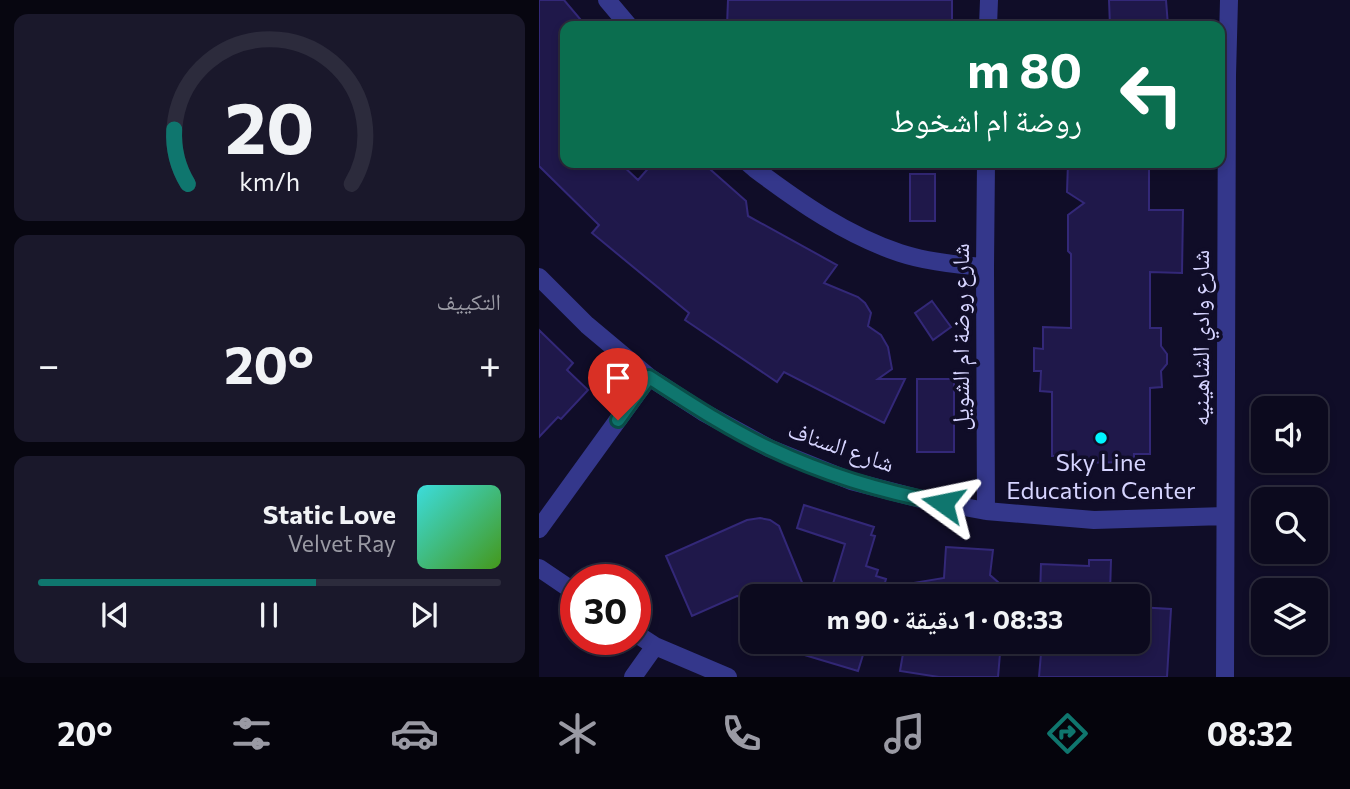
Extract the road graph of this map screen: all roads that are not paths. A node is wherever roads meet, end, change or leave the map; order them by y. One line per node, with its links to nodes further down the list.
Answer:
1 (607, 0): 4 (street)
2 (989, 0): 5 (street)
3 (1230, 0): 12 (street, شارع وادي الشاهينيه)
4 (625, 21)
5 (988, 21)
6 (754, 168): 8 (street)
7 (986, 168): 8 (street, شارع روضة ام الشويل)
8 (985, 267): 11 (street, شارع روضة ام الشويل)
9 (539, 277): 10 (street, شارع السناف)
10 (649, 377): 11 (street, شارع السناف); 13 (street)
11 (986, 511): 12 (street, شارع السناف)
12 (1225, 516): 20 (street, شارع وادي الشاهينيه)
13 (539, 528)
14 (539, 568): 15 (street)
15 (560, 582)
16 (651, 643): 17 (street)
17 (655, 646): 18 (street); 19 (street)
18 (633, 677)
19 (728, 677)
20 (1225, 677)

